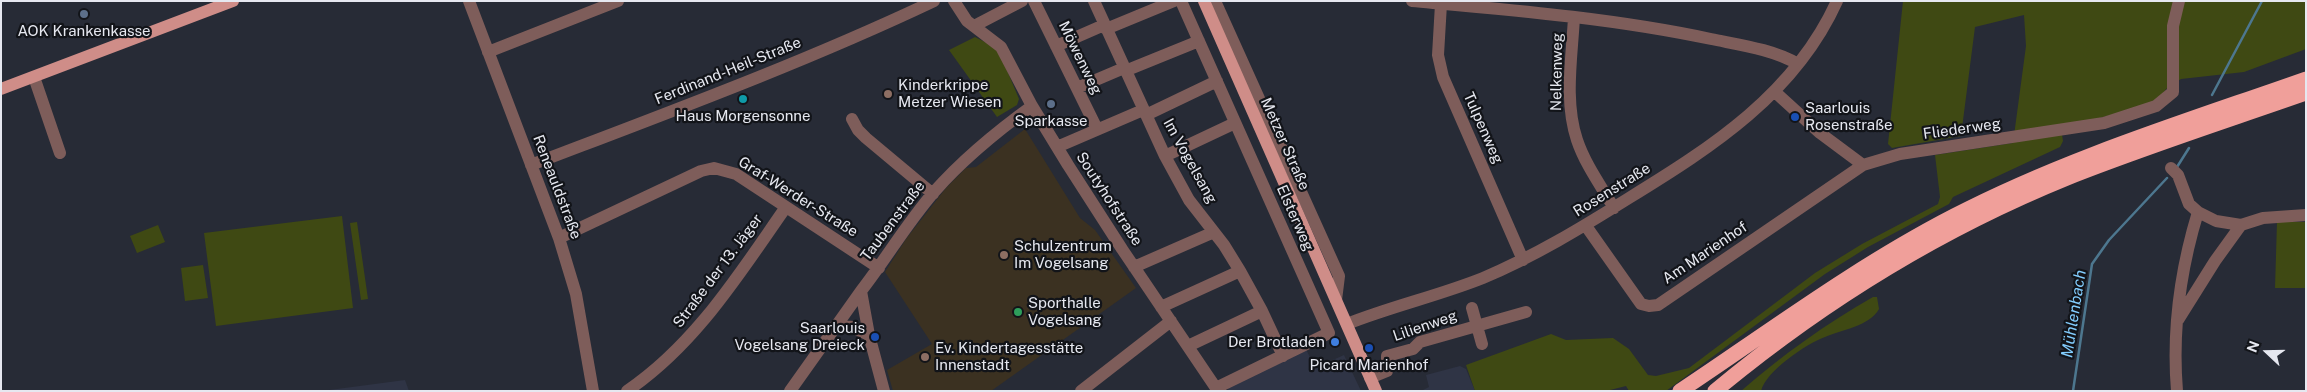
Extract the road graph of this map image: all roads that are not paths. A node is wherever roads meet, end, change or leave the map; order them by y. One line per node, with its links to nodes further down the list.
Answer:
1 (233, 1): 25 (main road)
2 (469, 1): 22 (street, Reneauldstraße)
3 (618, 1): 22 (street)
4 (934, 1): 40 (street, Ferdinand-Heil-Straße)
5 (954, 1): 18 (street, Soutyhofstraße)
6 (1022, 1): 18 (street)
7 (1034, 1): 21 (street, Möwenweg)
8 (1094, 1): 19 (street, Im Vogelsang)
9 (1174, 1): 19 (street)
10 (1181, 1): 20 (street, Elsterweg)
11 (1204, 1): 57 (main road, Metzer Straße)
12 (1215, 1): 57 (street, Metzer Straße)
13 (1412, 1): 16 (street)
14 (1837, 1): 23 (street, Rosenstraße)
15 (2179, 1): 41 (street, Fliederweg)
16 (1441, 4): 17 (street); 52 (street, Tulpenweg)
17 (1574, 17): 23 (street); 45 (street, Nelkenweg)
18 (974, 26): 32 (street, Soutyhofstraße)
19 (1105, 27): 21 (street); 24 (street, Im Vogelsang)
20 (1199, 41): 24 (street); 27 (street, Elsterweg)
21 (1056, 46): 28 (street, Möwenweg)
22 (488, 52): 40 (street, Reneauldstraße)
23 (1798, 64): 30 (street, Rosenstraße)
24 (1124, 70): 28 (street); 33 (street, Im Vogelsang)
25 (34, 77): 29 (main road); 38 (street)
26 (2306, 79): 67 (highway)
27 (1217, 81): 33 (street); 35 (street, Elsterweg)
28 (1077, 88): 36 (street, Möwenweg)
29 (1, 89)
30 (1774, 92): 41 (street); 45 (street, Rosenstraße)
31 (2306, 93): 72 (highway)
32 (1032, 106): 37 (street, Soutyhofstraße); 43 (street, Taubenstraße)
33 (1145, 112): 36 (street); 39 (street, Im Vogelsang)
34 (852, 119): 43 (street)
35 (1235, 123): 39 (street); 71 (street, Elsterweg)
36 (1097, 129): 37 (street)
37 (1057, 147): 53 (street, Soutyhofstraße)
38 (60, 153)
39 (1165, 156): 50 (street, Im Vogelsang)
40 (531, 165): 51 (street, Reneauldstraße)
41 (1863, 165): 49 (street, Am Marienhof)
42 (2175, 172): 46 (street)
43 (933, 194): 54 (street, Taubenstraße)
44 (786, 207): 51 (street, Graf-Werder-Straße); 54 (street, Graf-Werder-Straße); 76 (street, Straße der 13. Jäger)
45 (1614, 208): 49 (street, Rosenstraße)
46 (2198, 212): 48 (street); 64 (street)
47 (2306, 216): 48 (street)
48 (2241, 225): 64 (street)
49 (1586, 226): 52 (street, Rosenstraße)
50 (1214, 232): 53 (street); 55 (street, Im Vogelsang)
51 (560, 238): 75 (street, Reneauldstraße)
52 (1523, 260): 63 (street, Rosenstraße)
53 (1134, 267): 58 (street, Soutyhofstraße)
54 (879, 268): 56 (street, Taubenstraße)
55 (1240, 271): 58 (street); 60 (street, Im Vogelsang)
56 (861, 291): 65 (street, Taubenstraße); 68 (street)
57 (1336, 300): 63 (main road, Metzer Straße)
58 (1161, 306): 62 (street, Soutyhofstraße)
59 (1472, 308): 66 (street, Lilienweg)
60 (1262, 311): 70 (street); 71 (street, Im Vogelsang)
61 (1526, 312): 66 (street, Lilienweg)
62 (1171, 321): 70 (street, Soutyhofstraße); 79 (street)
63 (1347, 324): 73 (main road, Metzer Straße)
64 (2176, 324): 85 (street)
65 (836, 325): 68 (street); 77 (street, Taubenstraße)
66 (1477, 326): 69 (street, Lilienweg); 73 (street, Lilienweg)
67 (1775, 327): 81 (highway); 82 (highway)
68 (869, 335): 78 (street)
69 (1482, 344)
70 (1188, 346): 74 (street, Soutyhofstraße)
71 (1283, 356): 74 (street, Elsterweg)
72 (1741, 370): 83 (highway); 84 (highway)
73 (1370, 378): 80 (main road, Metzer Straße)
74 (1217, 389)
75 (593, 391)
76 (627, 391)
77 (790, 391)
78 (884, 391)
79 (1080, 391)
80 (1376, 391)
81 (1680, 391)
82 (1695, 391)
83 (1715, 391)
84 (1720, 391)
85 (2177, 391)

